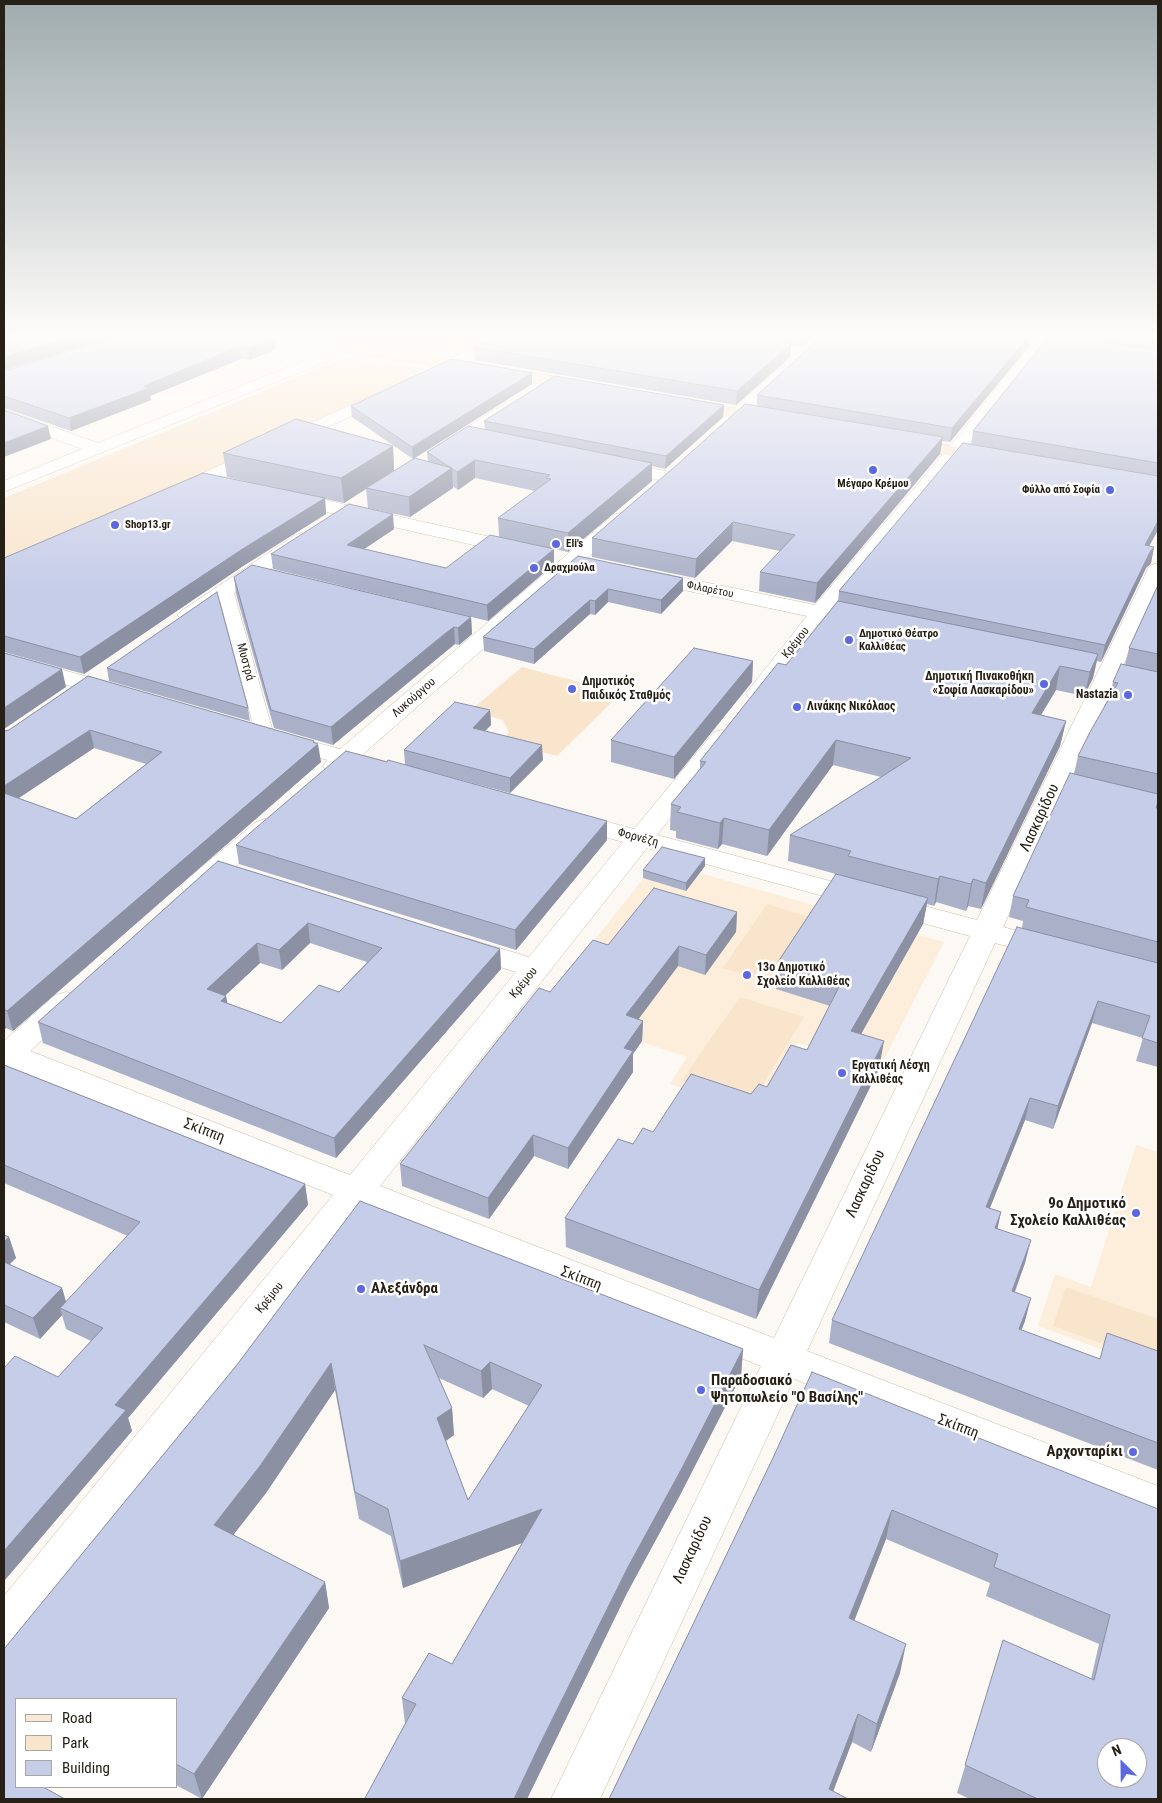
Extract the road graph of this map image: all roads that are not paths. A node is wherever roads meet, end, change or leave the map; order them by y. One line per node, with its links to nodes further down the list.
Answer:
1 (23, 421): 13 (street)
2 (162, 421): 13 (street)
3 (328, 421): 18 (street)
4 (489, 421): 9 (street)
5 (730, 421): 12 (street)
6 (780, 421): 8 (main road)
7 (979, 421): 14 (street, Κρέμου)
8 (785, 422)
9 (466, 436): 10 (street); 15 (street)
10 (486, 440)
11 (889, 440): 14 (main road)
12 (703, 446)
13 (98, 449): 20 (street)
14 (955, 451): 16 (main road); 32 (street, Κρέμου)
15 (432, 457)
16 (1013, 461)
17 (602, 463): 25 (street, Λυκούργου)
18 (204, 480): 19 (street); 23 (street)
19 (233, 486)
20 (4, 488)
21 (271, 494): 24 (street)
22 (373, 494): 24 (street)
23 (168, 496)
24 (348, 510): 25 (street); 28 (street)
25 (552, 556): 26 (street); 41 (street, Λυκούργου)
26 (600, 566)
27 (1158, 569): 50 (street, Λασκαρίδου)
28 (251, 572): 30 (street); 31 (street)
29 (629, 572): 32 (street, Φιλαρέτου)
30 (280, 579)
31 (225, 589): 34 (street); 40 (street, Μυστρά)
32 (820, 613): 33 (street, Φιλαρέτου); 46 (street, Κρέμου)
33 (858, 621)
34 (169, 628)
35 (4, 660): 36 (street)
36 (97, 678): 37 (street); 38 (street)
37 (136, 698)
38 (66, 700)
39 (238, 728): 40 (street)
40 (265, 736): 41 (street)
41 (345, 758): 42 (street); 43 (street, Λυκούργου)
42 (393, 771)
43 (322, 777)
44 (284, 810): 47 (street)
45 (546, 813): 46 (street, Φορνέζη)
46 (642, 839): 50 (street, Φορνέζη); 53 (street, Κρέμου)
47 (216, 868): 48 (street); 49 (street)
48 (244, 877)
49 (179, 902)
50 (986, 932): 52 (street, Φορνέζη); 57 (street, Λασκαρίδου)
51 (442, 939): 53 (street)
52 (1072, 954)
53 (535, 968): 56 (street, Κρέμου)
54 (82, 988): 55 (street)
55 (5, 1055): 56 (street, Σκίππη)
56 (356, 1191): 57 (street, Σκίππη); 59 (street, Κρέμου)
57 (784, 1359): 58 (street, Σκίππη); 60 (street, Λασκαρίδου)
58 (1158, 1505)
59 (4, 1629)
60 (575, 1799)

